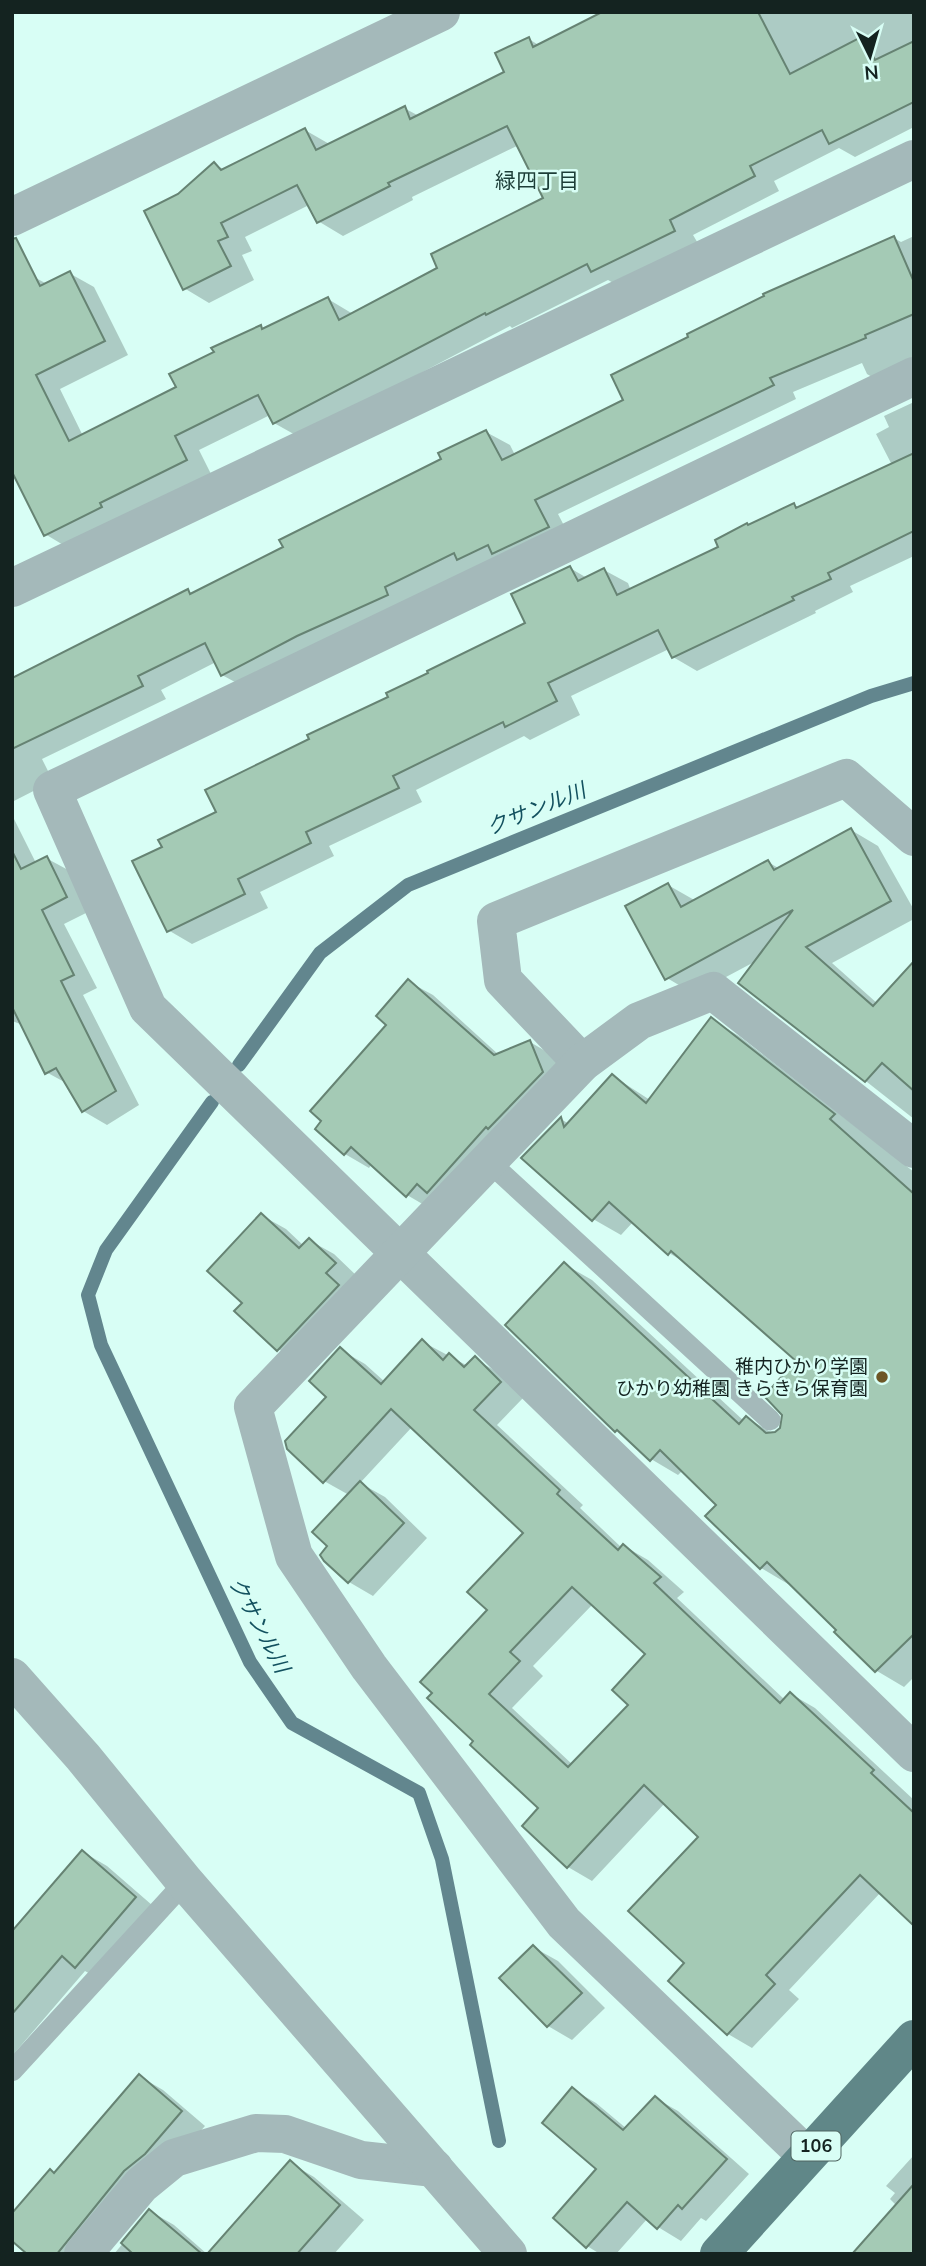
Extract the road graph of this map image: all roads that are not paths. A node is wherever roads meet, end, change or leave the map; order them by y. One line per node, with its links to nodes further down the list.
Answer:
1 (441, 12): 3 (street)
2 (914, 159): 5 (street)
3 (12, 217)
4 (914, 376): 10 (street)
5 (12, 588)
6 (914, 837): 7 (street)
7 (582, 1063): 8 (street); 9 (street)
8 (914, 1149)
9 (488, 1161): 10 (street); 11 (lane)
10 (402, 1253): 13 (street); 17 (street)
11 (770, 1420)
12 (12, 1676): 14 (street)
13 (914, 1753)
14 (185, 1882): 16 (lane); 18 (street)
15 (914, 2039): 17 (main road, 106)
16 (12, 2071)
17 (807, 2156): 21 (main road, 106)
18 (434, 2168): 19 (street); 20 (street)
19 (83, 2254)
20 (508, 2254)
21 (719, 2254)

